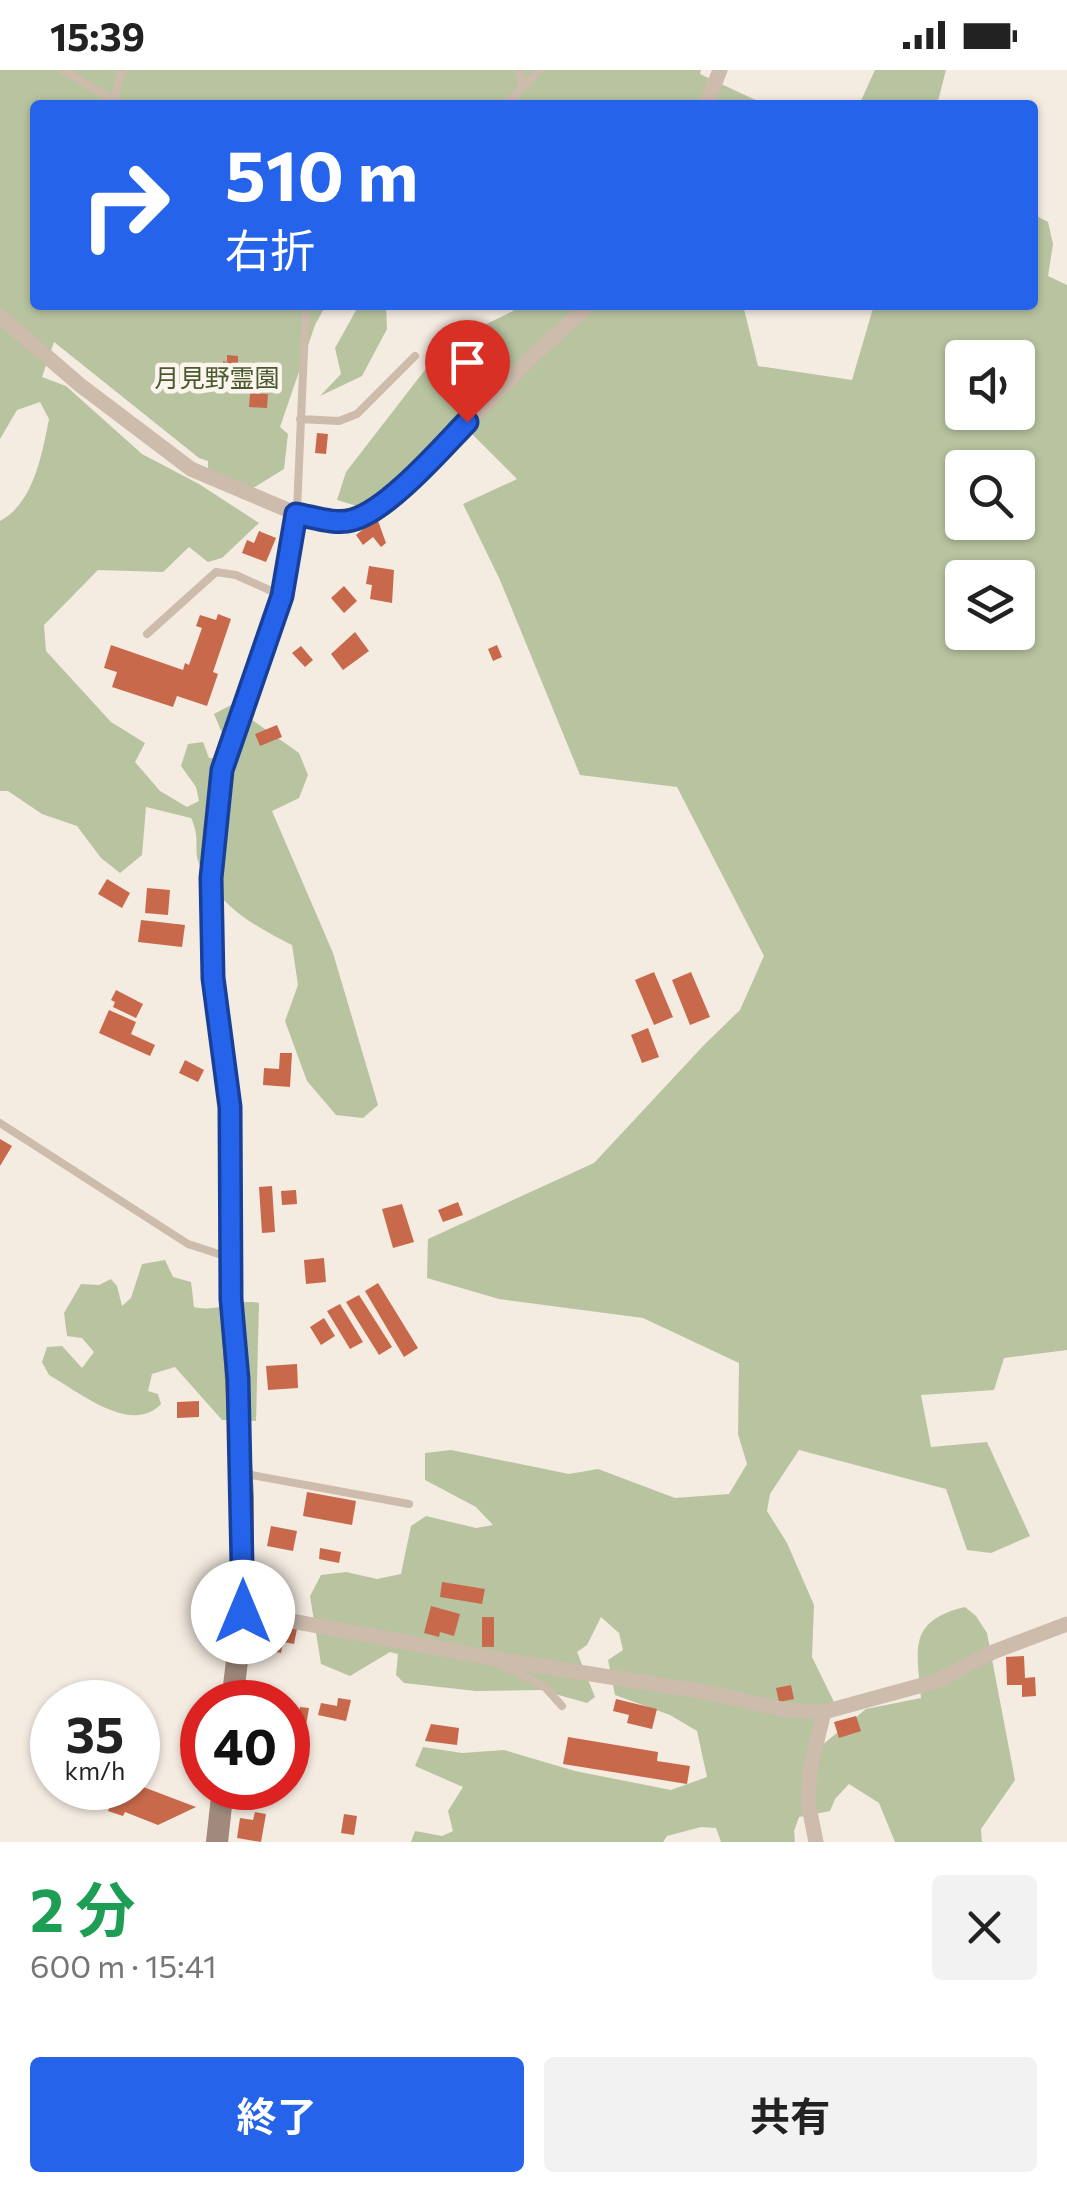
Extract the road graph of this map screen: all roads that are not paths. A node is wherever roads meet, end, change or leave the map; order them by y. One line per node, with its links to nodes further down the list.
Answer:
1 (63, 70): 7 (lane)
2 (122, 70): 8 (lane)
3 (520, 70): 6 (lane)
4 (540, 70): 6 (lane)
5 (720, 70): 10 (street)
6 (522, 87): 9 (lane)
7 (113, 100)
8 (118, 100)
9 (510, 100)
10 (708, 100)
11 (306, 310): 15 (lane)
12 (583, 310): 16 (street)
13 (0, 316): 16 (street)
14 (415, 356): 15 (lane)
15 (300, 419): 16 (lane)
16 (296, 514): 17 (street)
17 (282, 596): 18 (lane); 20 (street)
18 (147, 634)
19 (0, 1124): 20 (lane)
20 (231, 1257): 21 (street)
21 (242, 1473): 22 (lane); 23 (street)
22 (409, 1504)
23 (243, 1612): 25 (street); 26 (street)
24 (1067, 1624): 28 (street)
25 (483, 1656): 27 (lane); 28 (street)
26 (235, 1680)
27 (562, 1706)
28 (824, 1712): 31 (street)
29 (221, 1810): 30 (street)
30 (217, 1842)
31 (816, 1842)

